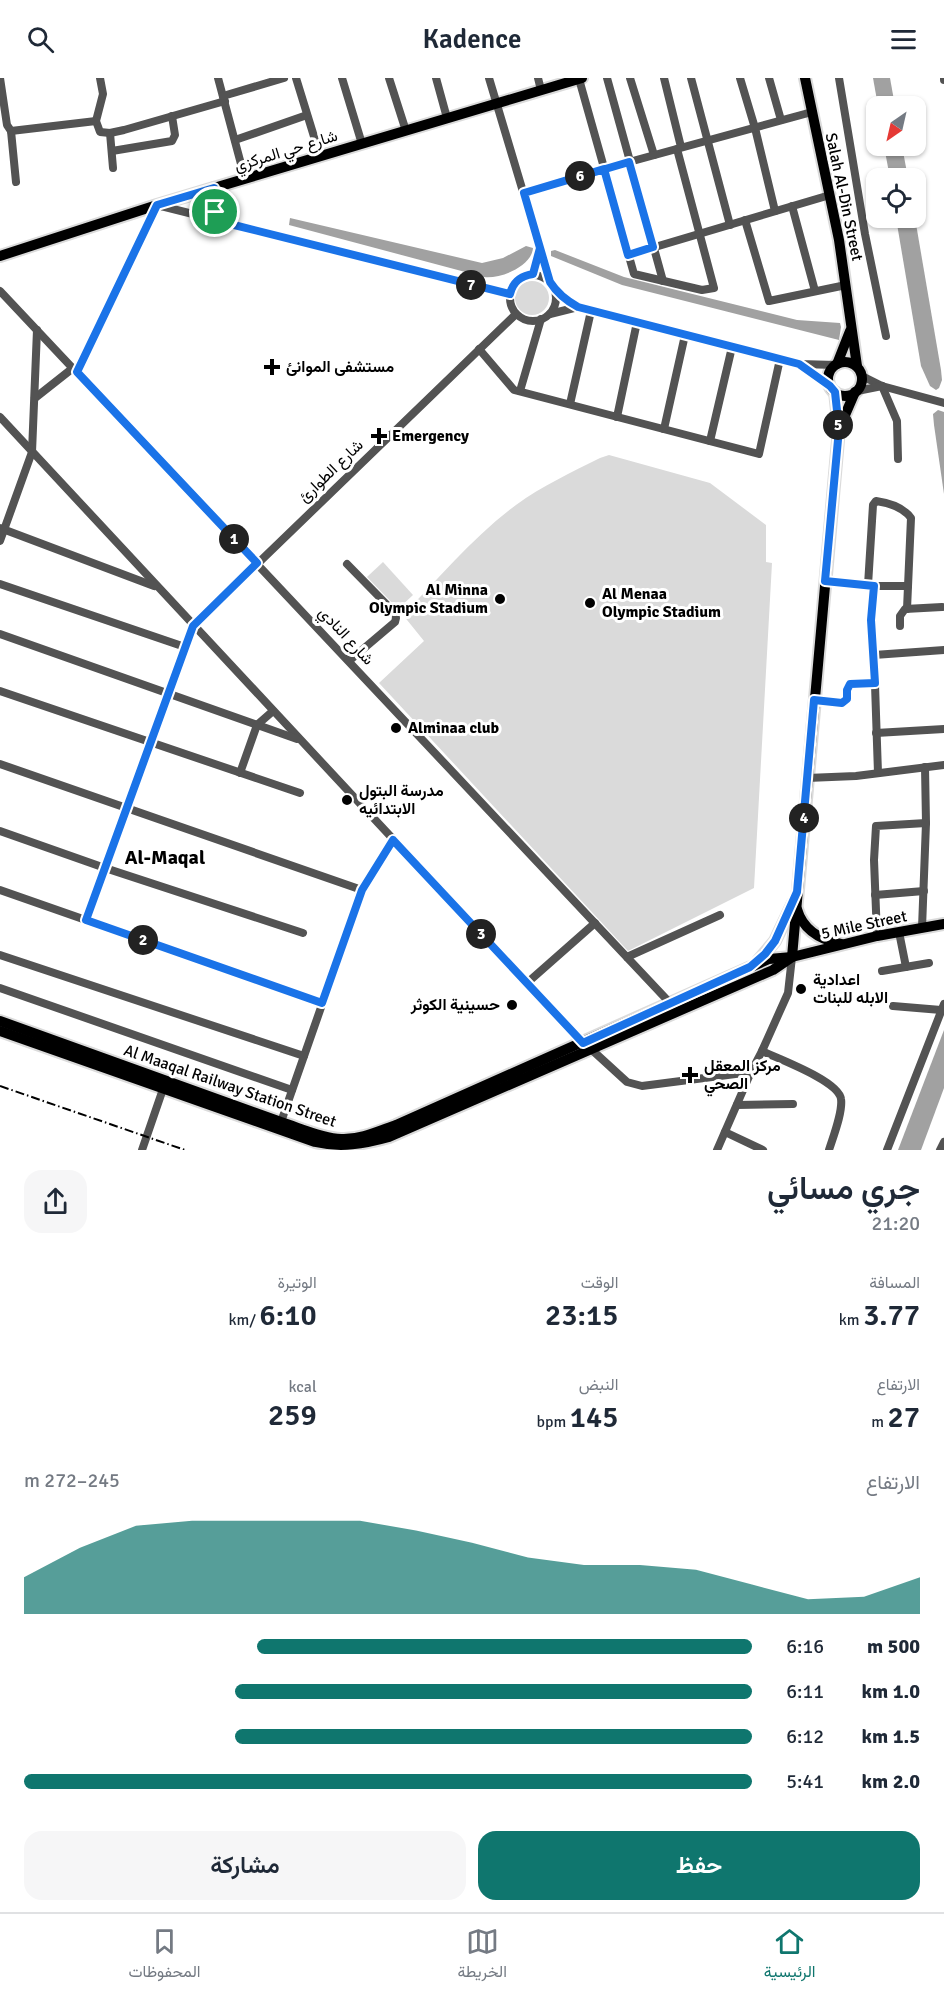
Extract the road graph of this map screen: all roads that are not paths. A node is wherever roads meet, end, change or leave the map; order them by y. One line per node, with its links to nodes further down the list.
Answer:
1 (0, 78): 31 (street)
2 (100, 78): 29 (street)
3 (218, 78): 22 (street)
4 (284, 78): 20 (street)
5 (296, 78): 25 (street)
6 (342, 78): 36 (street)
7 (389, 78): 32 (street)
8 (436, 78): 27 (street)
9 (489, 78): 23 (street)
10 (538, 78): 21 (street)
11 (581, 78): 21 (main road, شارع حي المركزي); 43 (street)
12 (607, 78): 41 (street)
13 (630, 78): 39 (street)
14 (664, 78): 37 (street)
15 (691, 78): 35 (street)
16 (740, 78): 30 (street)
17 (769, 78): 28 (street)
18 (805, 78): 24 (main road, Salah Al-Din Street)
19 (839, 78): 75 (street)
20 (272, 80): 22 (street)
21 (541, 90): 23 (main road, شارع حي المركزي)
22 (224, 99): 26 (street); 34 (street)
23 (496, 104): 27 (main road, شارع حي المركزي); 47 (street)
24 (812, 112): 28 (street); 48 (main road, Salah Al-Din Street)
25 (307, 115): 34 (street); 40 (street)
26 (172, 116): 33 (street); 38 (street)
27 (447, 118): 32 (main road, شارع حي المركزي)
28 (781, 120): 30 (street)
29 (96, 121): 31 (street); 33 (street)
30 (755, 128): 35 (street); 51 (street)
31 (10, 131): 45 (street)
32 (406, 131): 36 (main road, شارع حي المركزي)
33 (110, 133): 38 (street)
34 (235, 140): 44 (street)
35 (709, 140): 37 (street); 54 (street)
36 (362, 144): 40 (main road, شارع حي المركزي)
37 (679, 148): 39 (street); 55 (street)
38 (112, 151): 42 (street)
39 (654, 155): 41 (street)
40 (320, 156): 44 (main road, شارع حي المركزي)
41 (629, 162): 43 (street); 56 (street)
42 (113, 168)
43 (604, 169): 47 (street); 58 (street)
44 (245, 179): 46 (main road, شارع حي المركزي)
45 (16, 182)
46 (214, 188): 49 (main road, شارع حي المركزي); 53 (main road)
47 (524, 193): 57 (street)
48 (830, 195): 50 (street); 63 (main road, Salah Al-Din Street)
49 (157, 205): 53 (street); 59 (main road, شارع حي المركزي); 81 (street)
50 (792, 206): 51 (street); 65 (street)
51 (775, 211): 52 (street)
52 (746, 220): 54 (street); 65 (street)
53 (226, 223): 66 (street)
54 (730, 225): 55 (street)
55 (700, 234): 56 (street); 61 (street)
56 (653, 247): 58 (street); 61 (street)
57 (540, 248): 60 (street); 62 (street)
58 (628, 255): 61 (street)
59 (0, 256)
60 (533, 274): 62 (street); 66 (street)
61 (663, 281)
62 (551, 284): 67 (street); 70 (street)
63 (846, 285): 65 (street); 72 (main road, Salah Al-Din Street)
64 (0, 291): 73 (street, شارع النادي)
65 (815, 291)
66 (510, 294): 69 (street)
67 (578, 307): 68 (street); 70 (street)
68 (591, 311): 71 (street); 89 (street)
69 (516, 314): 70 (street); 77 (street, شارع الطوارئ)
70 (544, 317): 85 (street)
71 (637, 322): 74 (street); 91 (street)
72 (852, 322): 80 (main road, Salah Al-Din Street); 82 (main road, Salah Al-Din Street)
73 (37, 330): 81 (street, شارع النادي); 87 (street)
74 (685, 334): 76 (street); 92 (street)
75 (886, 336)
76 (732, 346): 78 (street); 94 (street)
77 (479, 349): 85 (street); 99 (street, شارع الطوارئ)
78 (780, 359): 79 (street); 94 (street)
79 (799, 364): 80 (street); 84 (street)
80 (836, 365): 82 (main road); 84 (main road)
81 (75, 370): 87 (street); 99 (street, شارع النادي)
82 (859, 371): 83 (street); 86 (main road)
83 (882, 386): 86 (street); 88 (street); 96 (street)
84 (832, 389): 86 (main road); 93 (main road)
85 (520, 391): 89 (street)
86 (856, 392): 93 (main road)
87 (35, 398): 95 (street)
88 (944, 403)
89 (570, 404): 91 (street)
90 (0, 417): 95 (street)
91 (617, 417): 92 (street)
92 (664, 429): 94 (street)
93 (839, 429): 101 (main road)
94 (710, 441)
95 (32, 452): 97 (street); 105 (street)
96 (898, 459)
97 (2, 528): 98 (street); 105 (street)
98 (0, 541)
99 (257, 563): 108 (street, شارع الطوارئ); 114 (street, شارع النادي)
100 (347, 564): 114 (street)
101 (825, 581): 103 (street); 118 (main road)
102 (0, 584): 111 (street)
103 (871, 586): 104 (street); 104 (street); 113 (street)
104 (908, 586): 107 (street)
105 (157, 587): 108 (street)
106 (942, 607): 107 (street)
107 (908, 609): 109 (street)
108 (193, 626): 111 (street); 119 (street)
109 (900, 626)
110 (0, 634): 117 (street)
111 (185, 647): 117 (street)
112 (944, 650): 113 (street)
113 (874, 655): 115 (street)
114 (349, 661): 145 (street, شارع النادي)
115 (875, 683): 118 (street); 122 (street)
116 (0, 691): 124 (street)
117 (168, 694): 120 (street); 124 (street)
118 (814, 700): 130 (main road)
119 (273, 711): 120 (street); 123 (street)
120 (257, 725): 123 (street); 128 (street)
121 (944, 729): 122 (street)
122 (876, 733): 129 (street)
123 (301, 741): 135 (street)
124 (151, 742): 128 (street); 132 (street)
125 (0, 764): 132 (street)
126 (944, 765): 127 (street)
127 (925, 767): 129 (street); 133 (street)
128 (240, 773): 131 (street)
129 (878, 773): 130 (street)
130 (807, 778): 140 (main road)
131 (300, 794)
132 (127, 808): 136 (street); 138 (street)
133 (926, 823): 139 (street); 141 (street)
134 (0, 831): 136 (street)
135 (393, 840): 138 (street); 159 (street)
136 (105, 868): 144 (street); 149 (street)
137 (0, 890): 144 (street)
138 (362, 890): 161 (street)
139 (924, 891): 141 (street); 147 (street)
140 (797, 892): 142 (main road); 156 (main road)
141 (875, 895): 150 (street)
142 (796, 907): 151 (main road); 154 (main road)
143 (720, 915): 153 (street)
144 (86, 920): 161 (street)
145 (595, 923): 153 (street, شارع النادي); 159 (street)
146 (944, 924): 147 (main road, 5 Mile Street)
147 (922, 928): 148 (main road, 5 Mile Street)
148 (899, 932): 150 (main road, 5 Mile Street); 157 (street)
149 (303, 933)
150 (878, 936): 151 (main road, 5 Mile Street)
151 (841, 944): 154 (main road, 5 Mile Street)
152 (0, 955): 169 (street)
153 (627, 957): 162 (street, شارع النادي)
154 (792, 957): 156 (main road, Al Maaqal Railway Station Street); 167 (main road, Al Maaqal Railway Station Street); 168 (street)
155 (929, 963): 157 (street)
156 (750, 967): 162 (main road, Al Maaqal Railway Station Street)
157 (906, 967): 158 (street)
158 (882, 971)
159 (527, 983): 167 (street)
160 (0, 988): 172 (street)
161 (322, 1003): 169 (street)
162 (670, 1003): 167 (main road, Al Maaqal Railway Station Street)
163 (893, 1006): 164 (street)
164 (943, 1007): 182 (street)
165 (0, 1021): 175 (main road, Al Maaqal Railway Station Street)
166 (0, 1031): 171 (main road, Al Maaqal Railway Station Street)
167 (587, 1046): 170 (street); 171 (main road, Al Maaqal Railway Station Street); 175 (main road, Al Maaqal Railway Station Street)
168 (762, 1051): 170 (street); 181 (street)
169 (304, 1056): 172 (street)
170 (751, 1072): 174 (street)
171 (163, 1089): 178 (street)
172 (292, 1090): 175 (street)
173 (793, 1104): 174 (street)
174 (736, 1105): 176 (street)
175 (281, 1122)
176 (725, 1132): 179 (street); 180 (street)
177 (944, 1142): 183 (street)
178 (143, 1149)
179 (717, 1150)
180 (763, 1150)
181 (829, 1150)
182 (887, 1150)
183 (940, 1150)

